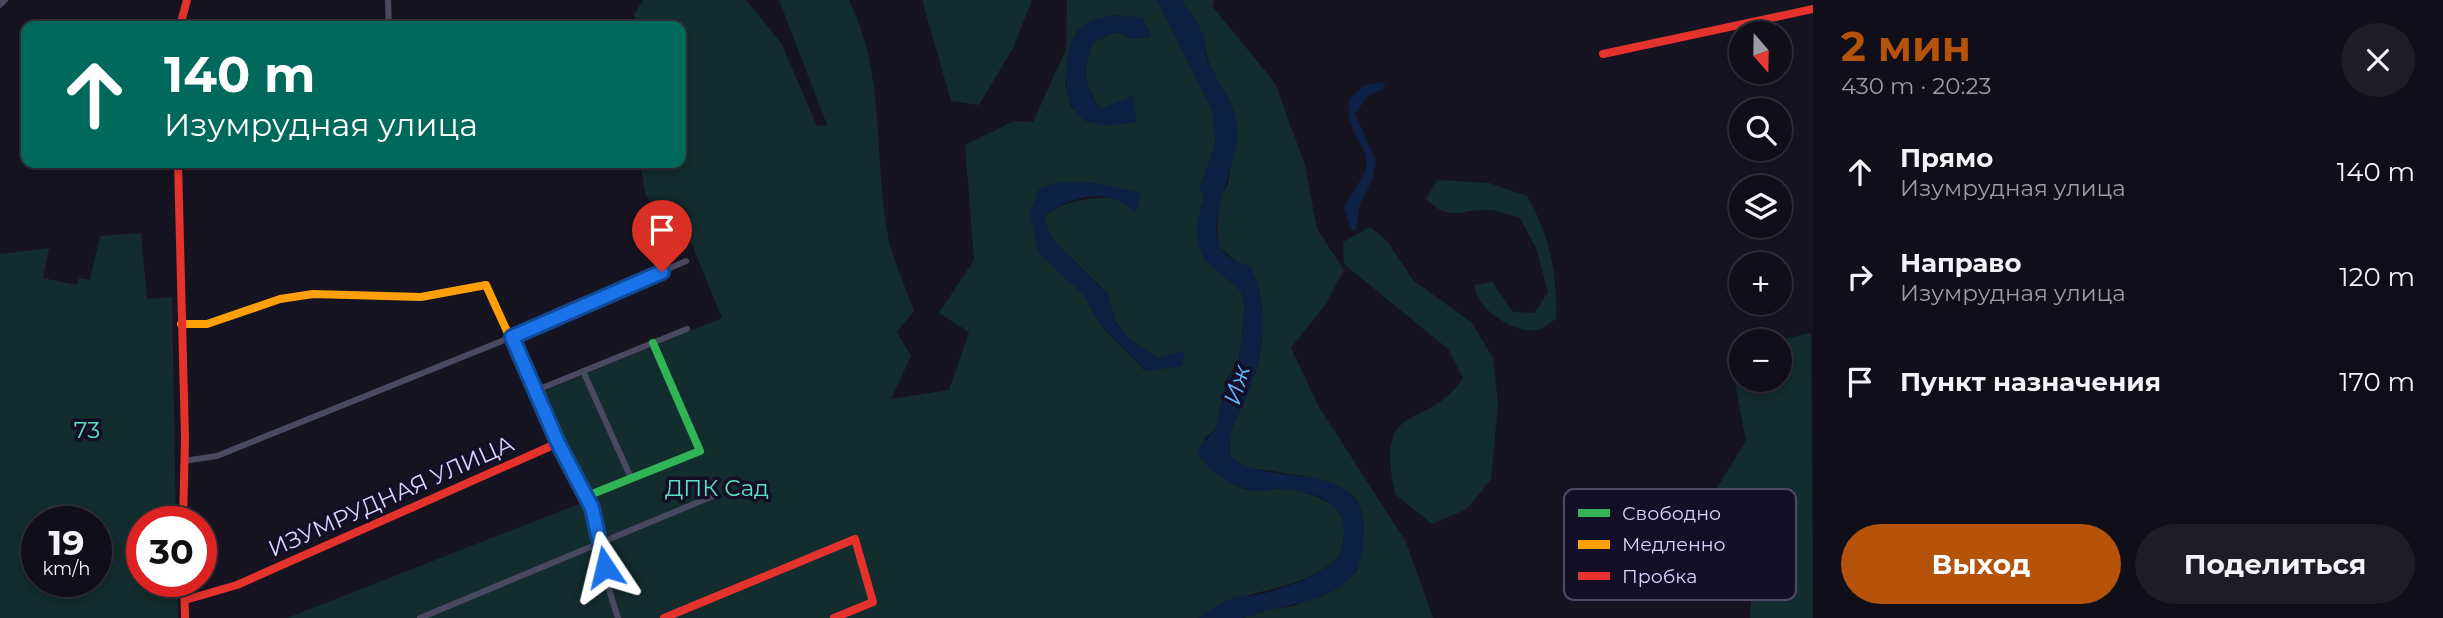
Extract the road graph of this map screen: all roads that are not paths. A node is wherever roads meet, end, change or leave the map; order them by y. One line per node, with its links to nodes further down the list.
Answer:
1 (5, 0): 4 (street)
2 (187, 0): 6 (street)
3 (388, 0): 7 (street)
4 (0, 5)
5 (1813, 9): 8 (street)
6 (181, 21)
7 (388, 21)
8 (1603, 54)
9 (178, 168): 11 (street)
10 (686, 261): 13 (street)
11 (181, 324): 13 (street); 18 (street)
12 (687, 329): 14 (street)
13 (512, 337): 16 (street); 18 (street)
14 (653, 343): 15 (street); 19 (street)
15 (583, 371): 16 (street); 19 (street)
16 (537, 390): 17 (street)
17 (558, 443): 20 (street); 25 (street, ИЗУМРУДНАЯ УЛИЦА)
18 (184, 461): 22 (street)
19 (631, 478): 20 (street)
20 (587, 496): 23 (street)
21 (713, 496): 23 (street)
22 (183, 506)
23 (600, 541): 27 (street); 28 (street)
24 (185, 597): 25 (street)
25 (185, 600): 26 (street)
26 (185, 618)
27 (420, 618)
28 (618, 618)
29 (664, 618): 30 (street)
30 (834, 618)

